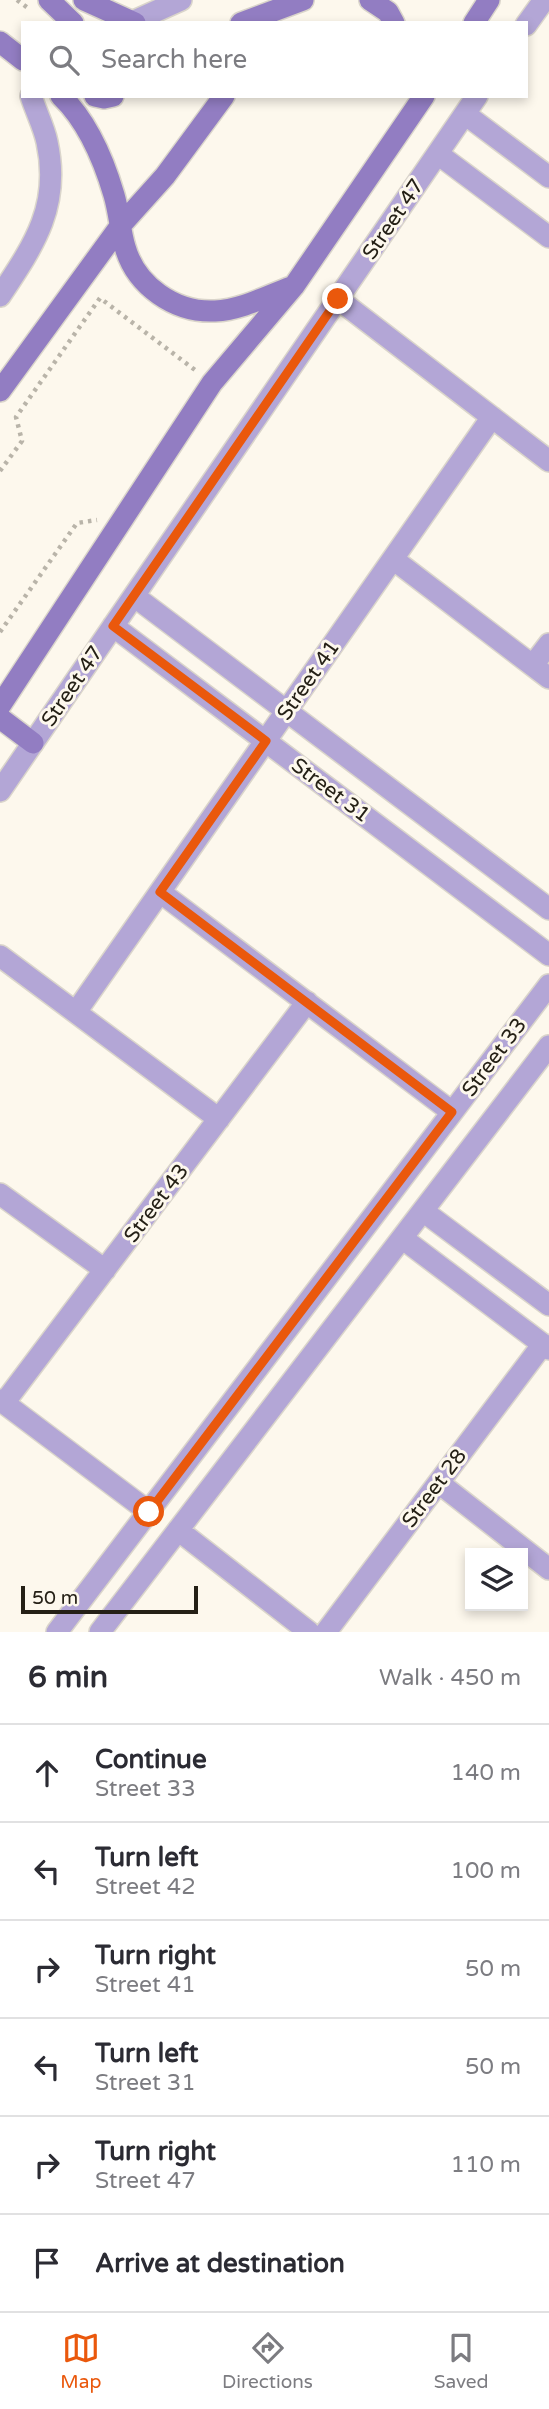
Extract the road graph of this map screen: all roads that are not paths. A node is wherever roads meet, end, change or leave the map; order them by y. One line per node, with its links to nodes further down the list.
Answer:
1 (49, 0): 9 (street)
2 (84, 0): 10 (street)
3 (181, 0): 11 (street)
4 (303, 0): 8 (street)
5 (370, 0): 13 (street)
6 (489, 0): 14 (street)
7 (544, 0): 15 (street)
8 (274, 12): 12 (street)
9 (71, 21)
10 (131, 21)
11 (135, 21)
12 (247, 21)
13 (393, 21)
14 (475, 21)
15 (528, 22)
16 (0, 42): 17 (street)
17 (21, 59)
18 (33, 98): 28 (street)
19 (63, 98): 25 (street)
20 (223, 98): 25 (street)
21 (419, 99): 27 (street)
22 (471, 105): 23 (street, Street 47); 24 (street)
23 (438, 154): 26 (street); 29 (street, Street 47)
24 (549, 177)
25 (121, 225): 27 (street); 30 (street)
26 (549, 237)
27 (294, 286): 38 (street)
28 (0, 296)
29 (338, 299): 31 (street); 34 (street, Street 47)
30 (0, 391)
31 (492, 417): 32 (street); 33 (street, Street 41)
32 (549, 461)
33 (393, 559): 37 (street); 39 (street, Street 41)
34 (134, 596): 35 (street, Street 47); 39 (street, Street 31)
35 (113, 626): 41 (street, Street 31); 42 (street, Street 47)
36 (549, 644): 37 (street)
37 (541, 672)
38 (0, 706)
39 (287, 711): 41 (street, Street 41); 45 (street, Street 31)
40 (0, 718): 42 (street)
41 (266, 741): 44 (street, Street 41); 46 (street, Street 31)
42 (33, 743): 43 (street, Street 47)
43 (0, 791)
44 (160, 892): 49 (street); 50 (street, Street 41)
45 (549, 909)
46 (549, 955)
47 (0, 956): 50 (street)
48 (549, 985): 52 (street, Street 33)
49 (307, 1002): 52 (street); 53 (street, Street 43)
50 (76, 1012): 53 (street)
51 (549, 1046): 55 (street, Street 33)
52 (452, 1112): 62 (street, Street 33)
53 (219, 1119): 57 (street, Street 43)
54 (0, 1194): 57 (street)
55 (423, 1211): 56 (street, Street 33); 58 (street)
56 (401, 1238): 59 (street); 63 (street, Street 33)
57 (105, 1270): 60 (street, Street 43)
58 (549, 1305)
59 (546, 1346): 61 (street, Street 28)
60 (2, 1402): 62 (street)
61 (439, 1483): 64 (street); 68 (street, Street 28)
62 (149, 1512): 65 (street, Street 33)
63 (178, 1531): 66 (street, Street 33); 67 (street)
64 (549, 1569)
65 (57, 1632)
66 (100, 1632)
67 (309, 1632)
68 (326, 1632)

